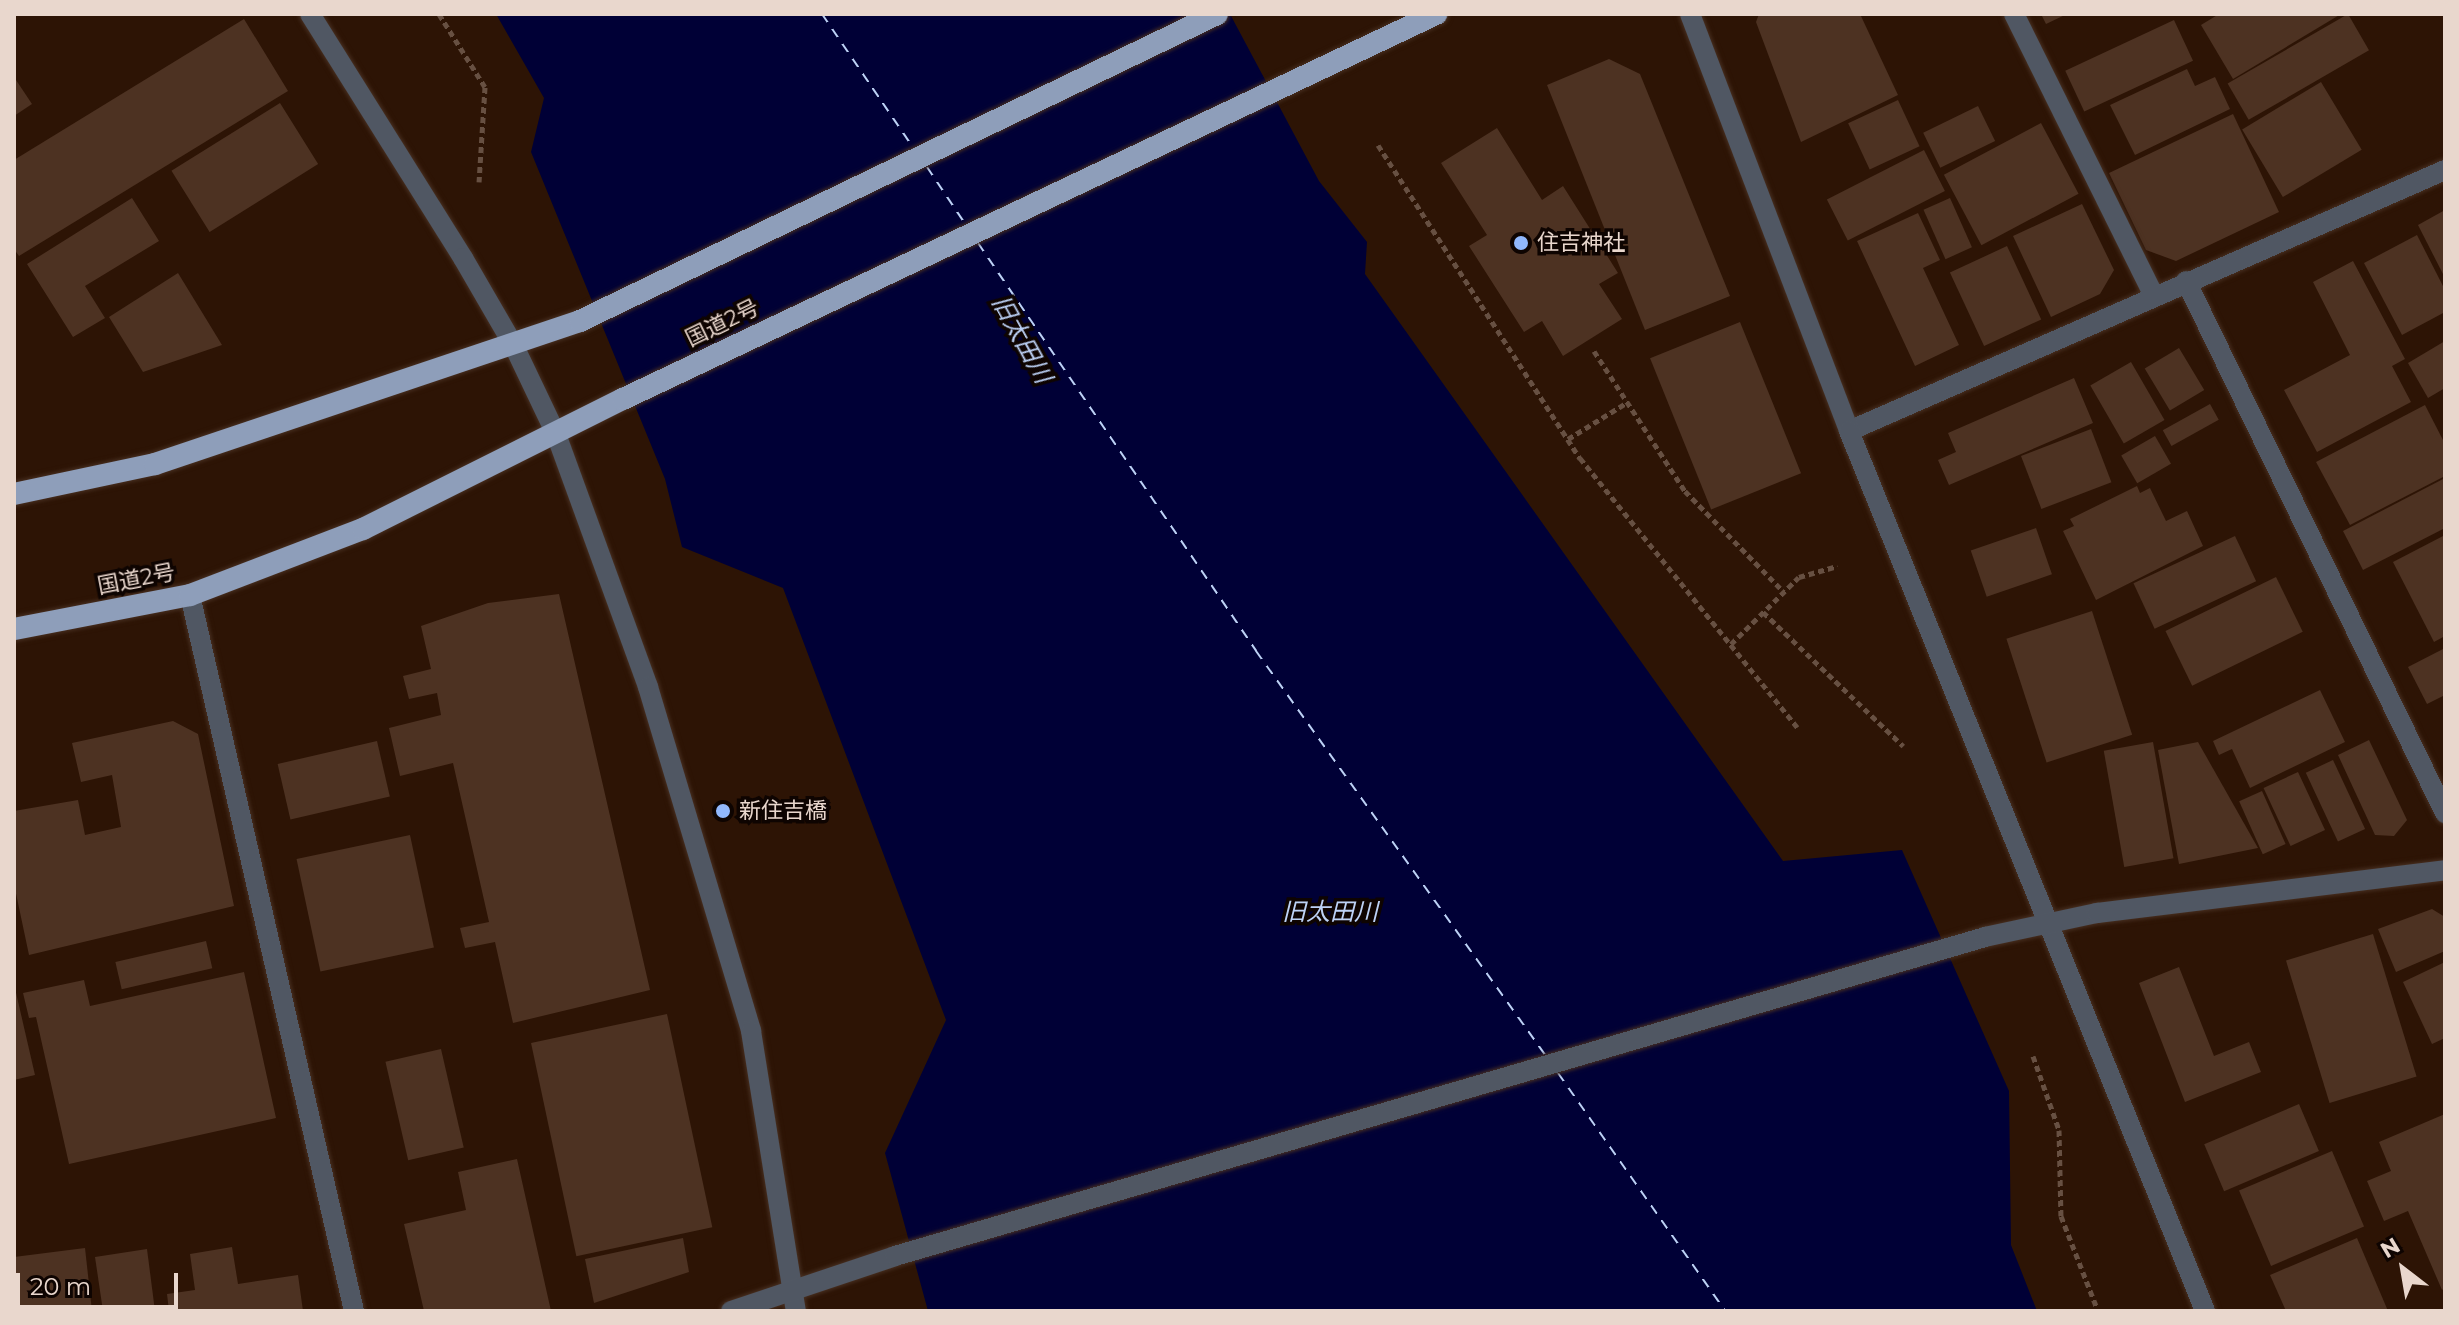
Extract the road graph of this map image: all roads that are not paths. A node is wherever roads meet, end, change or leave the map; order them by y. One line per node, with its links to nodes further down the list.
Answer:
1 (310, 14): 9 (street)
2 (1217, 14): 9 (highway)
3 (1436, 14): 11 (highway, 国道2号)
4 (1690, 14): 10 (street)
5 (2014, 14): 8 (street)
6 (2445, 170): 7 (street)
7 (2186, 281): 8 (street); 15 (street)
8 (2153, 294): 10 (street)
9 (514, 346): 11 (street); 12 (highway)
10 (1849, 431): 17 (street)
11 (556, 434): 13 (highway, 国道2号); 18 (street)
12 (14, 494)
13 (190, 595): 14 (highway, 国道2号); 19 (street)
14 (14, 629)
15 (2445, 813)
16 (2445, 870): 17 (street)
17 (2047, 924): 18 (street); 21 (street)
18 (794, 1301): 20 (street)
19 (354, 1311)
20 (731, 1311)
21 (2205, 1311)

